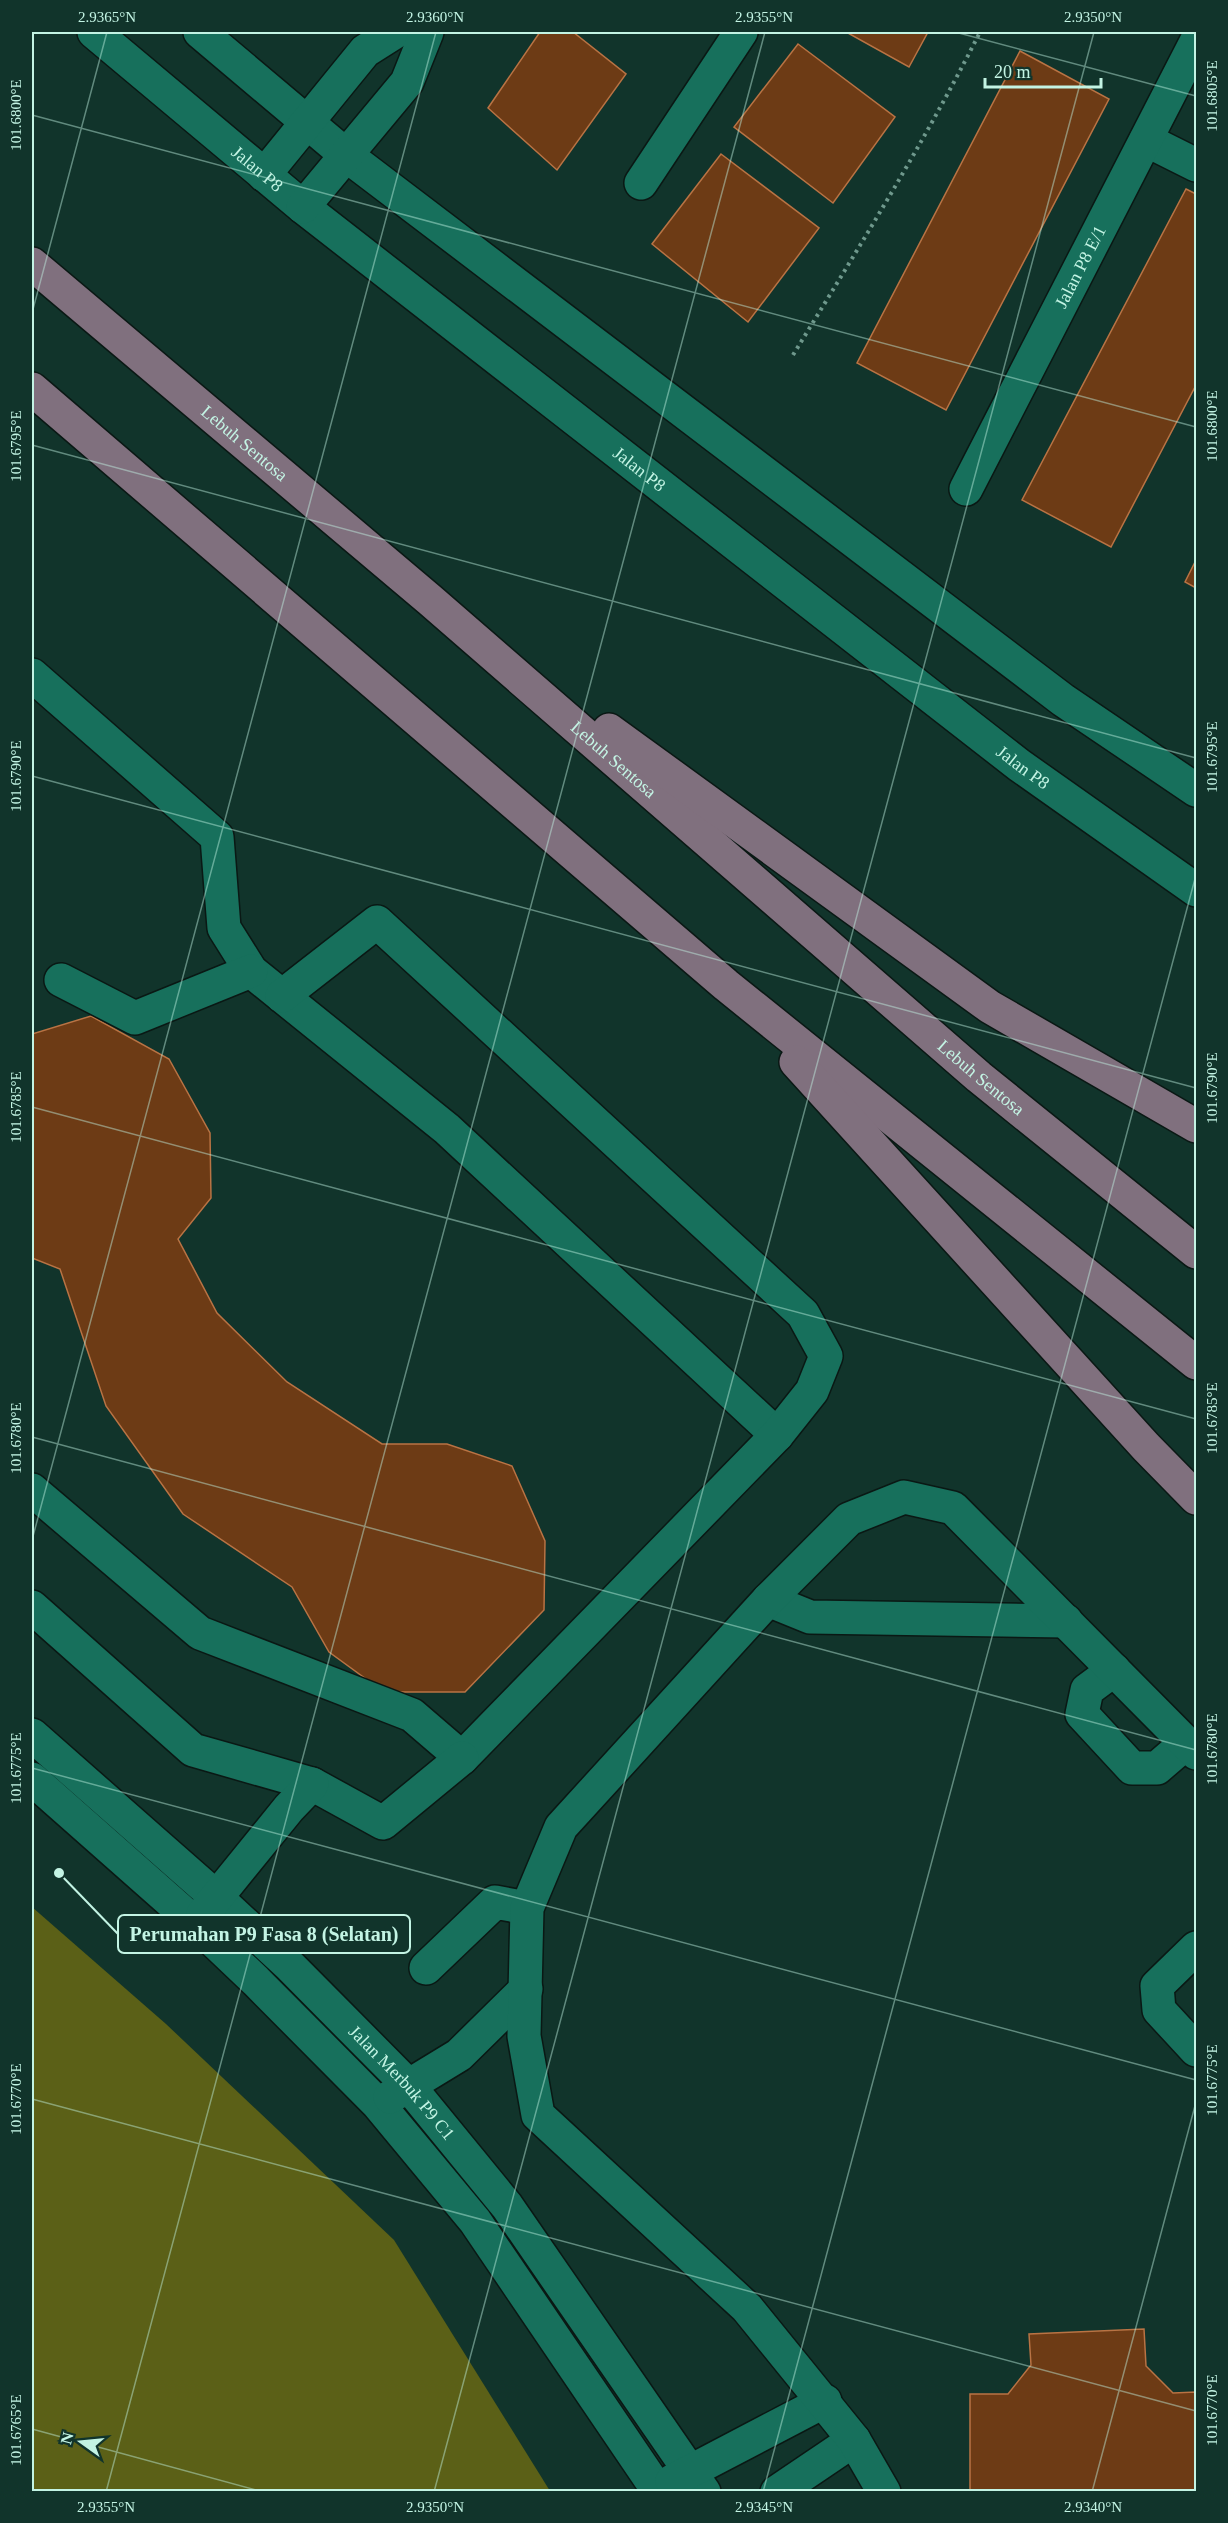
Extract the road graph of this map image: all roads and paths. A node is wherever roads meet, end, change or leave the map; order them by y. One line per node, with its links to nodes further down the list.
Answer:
1 (94, 32): 12 (street, Jalan P8)
2 (200, 32): 8 (street)
3 (395, 32): 8 (street)
4 (427, 32): 10 (street)
5 (741, 32): 13 (street)
6 (980, 32): 16 (path)
7 (1197, 42): 9 (street, Jalan P8 E/1)
8 (306, 122): 10 (street); 12 (street)
9 (1146, 140): 11 (street); 18 (street, Jalan P8 E/1)
10 (346, 155): 14 (street); 21 (street)
11 (1197, 165)
12 (264, 175): 14 (street, Jalan P8)
13 (640, 183)
14 (303, 207): 22 (street, Jalan P8)
15 (32, 264): 19 (main road, Lebuh Sentosa)
16 (792, 355)
17 (32, 389): 25 (main road)
18 (966, 489)
19 (430, 600): 27 (main road); 28 (main road, Lebuh Sentosa)
20 (32, 675): 23 (street)
21 (1197, 790)
22 (1197, 890)
23 (250, 971): 24 (street); 26 (street)
24 (61, 980)
25 (726, 985): 29 (main road); 32 (main road)
26 (282, 996): 30 (street); 30 (street)
27 (1197, 1126)
28 (1197, 1252)
29 (1197, 1364)
30 (777, 1435): 39 (street)
31 (32, 1490): 39 (street)
32 (1197, 1497)
33 (768, 1600): 35 (street); 35 (street); 43 (street)
34 (32, 1607): 41 (street)
35 (1066, 1621): 36 (street)
36 (1114, 1670): 38 (street); 38 (street)
37 (32, 1735): 42 (street, Jalan Merbuk P9 C1)
38 (1191, 1748)
39 (462, 1758): 41 (street)
40 (32, 1779): 44 (street, Jalan Merbuk P9 C1)
41 (312, 1784): 42 (street)
42 (216, 1897): 44 (street); 49 (street, Jalan Merbuk P9 C1)
43 (527, 1908): 46 (street); 47 (street)
44 (195, 1923): 50 (street, Jalan Merbuk P9 C1)
45 (1197, 1948): 48 (street)
46 (426, 1968)
47 (526, 1989): 49 (street); 51 (street)
48 (1197, 2050)
49 (408, 2085): 50 (street); 53 (street, Jalan Merbuk P9 C1)
50 (378, 2104): 54 (street, Jalan Merbuk P9 C1)
51 (825, 2401): 52 (street); 53 (street)
52 (854, 2440): 55 (street); 56 (street)
53 (697, 2481): 54 (street)
54 (658, 2490)
55 (777, 2492)
56 (884, 2492)

